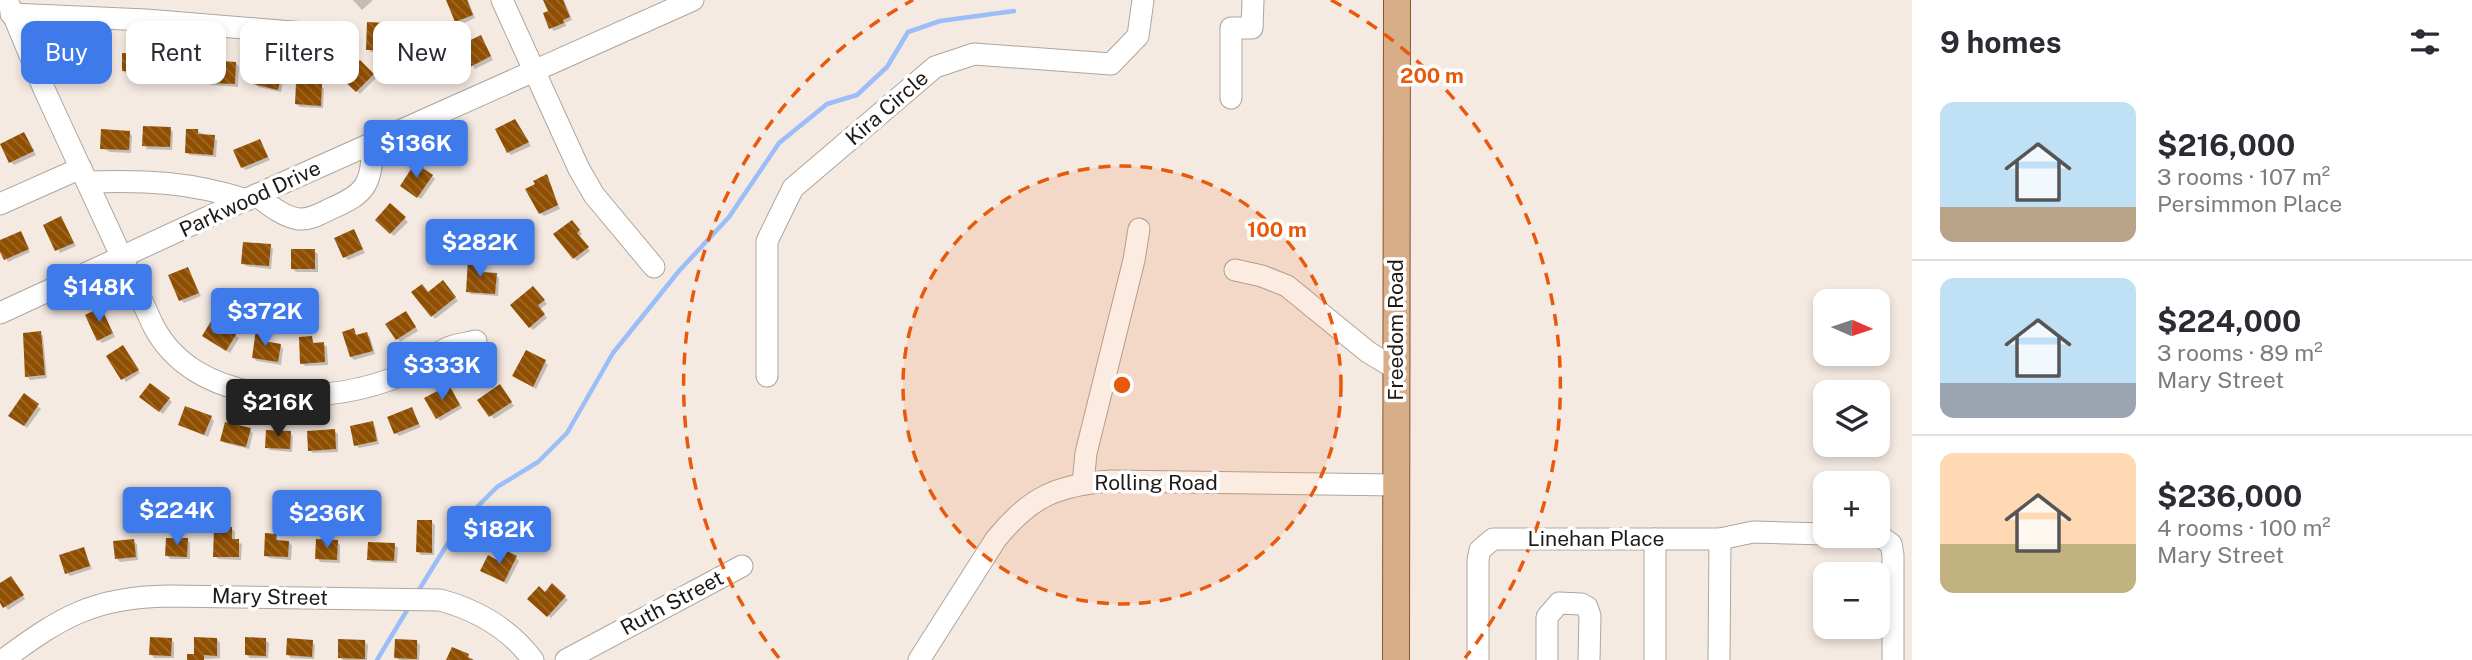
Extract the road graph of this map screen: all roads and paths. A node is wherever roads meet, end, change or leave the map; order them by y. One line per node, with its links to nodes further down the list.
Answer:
1 (502, 0): 8 (street)
2 (693, 0): 8 (street, Parkwood Drive)
3 (1143, 0): 21 (street, Kira Circle)
4 (1253, 0): 9 (street)
5 (1397, 0): 20 (main road, Freedom Road)
6 (8, 14): 7 (street); 11 (street)
7 (240, 28)
8 (536, 71): 10 (street, Parkwood Drive); 16 (street)
9 (1231, 98)
10 (373, 143): 12 (street, Parkwood Drive); 12 (street)
11 (84, 175): 12 (street); 13 (street); 15 (street)
12 (251, 198): 15 (street, Parkwood Drive)
13 (0, 204)
14 (1139, 229): 22 (street)
15 (121, 259): 18 (street, Parkwood Drive); 19 (street)
16 (654, 267)
17 (1235, 270): 20 (street)
18 (0, 313)
19 (476, 341)
20 (1396, 369): 23 (main road, Freedom Road)
21 (767, 376)
22 (1083, 484): 23 (street, Rolling Road); 32 (street, Rolling Road)
23 (1395, 485): 33 (main road, Freedom Road)
24 (1813, 534): 26 (street, Linehan Place)
25 (1655, 539): 26 (street, Linehan Place); 34 (street, Linehan Place); 37 (street)
26 (1720, 539): 38 (street)
27 (1890, 543): 39 (street)
28 (742, 566): 31 (street, Ruth Street)
29 (3, 660): 30 (street, Mary Street)
30 (533, 660)
31 (566, 660)
32 (919, 660)
33 (1396, 660)
34 (1478, 660)
35 (1547, 660): 36 (street)
36 (1589, 660)
37 (1655, 660)
38 (1719, 660)
39 (1893, 660)

